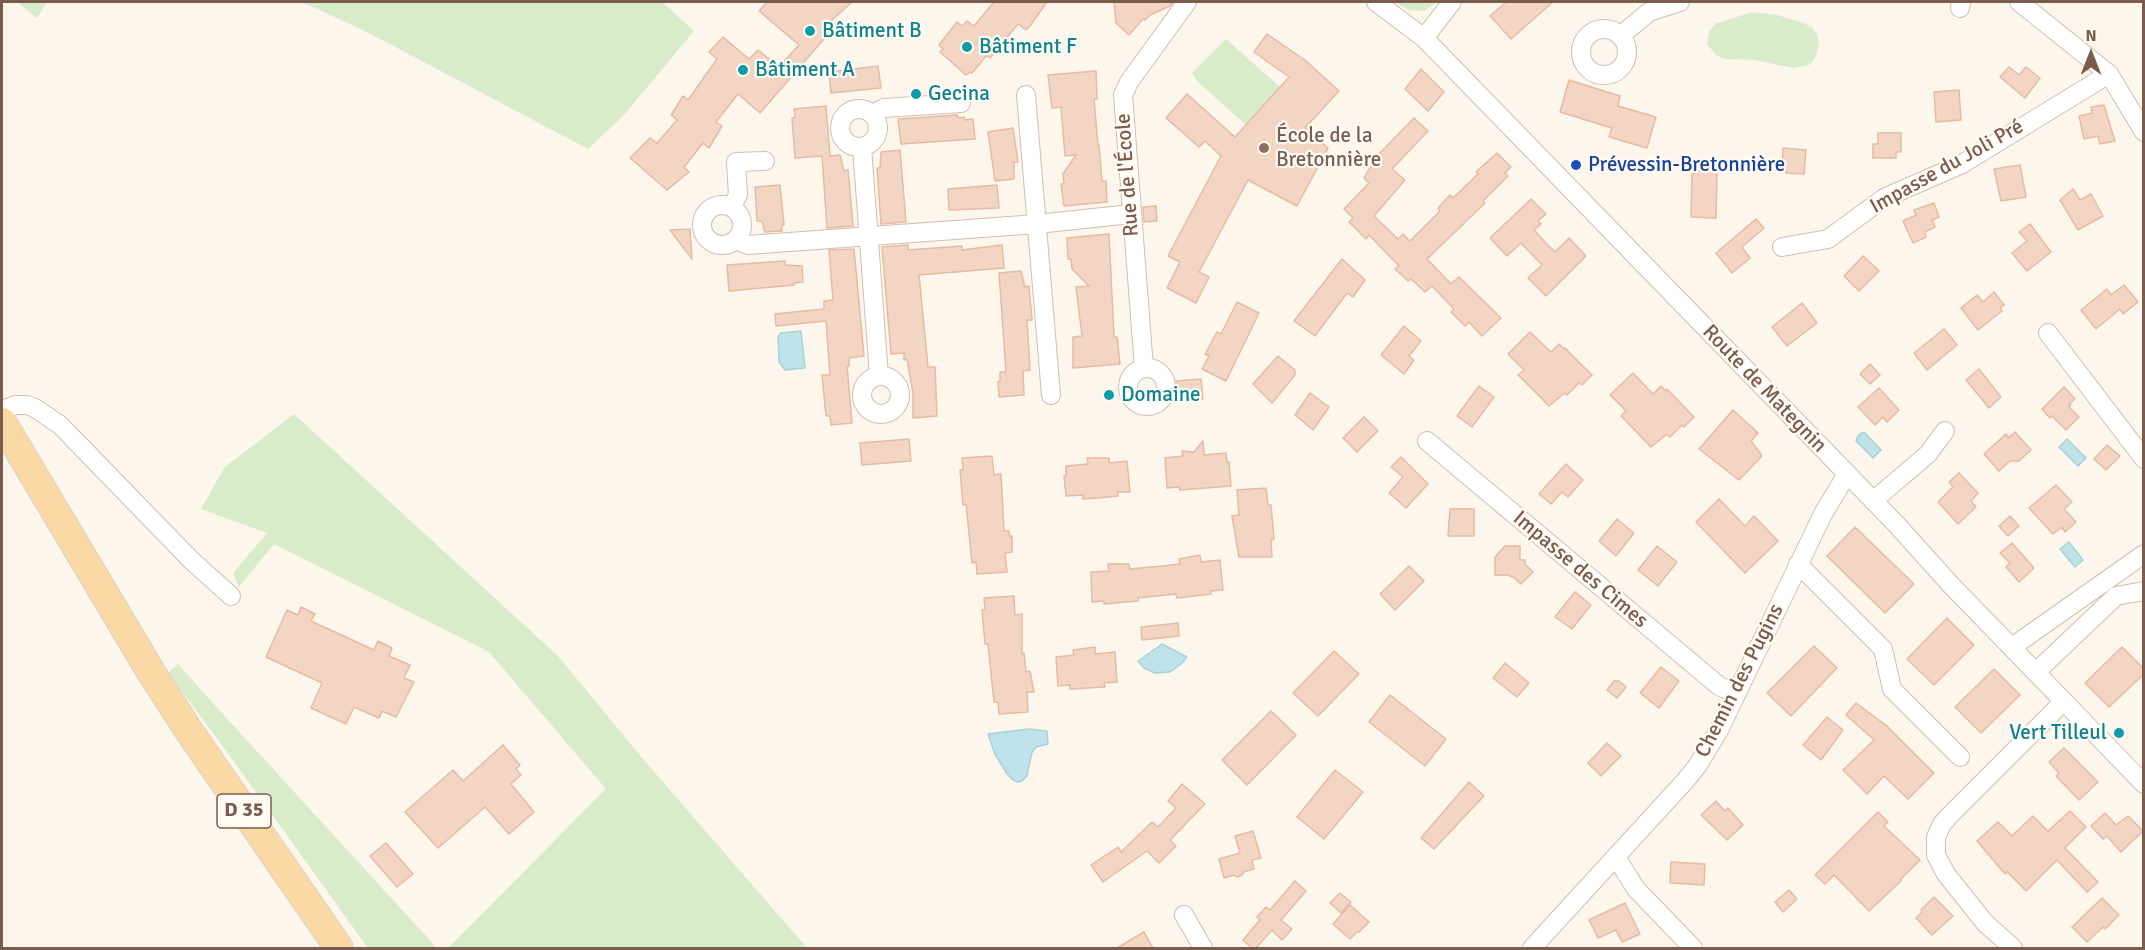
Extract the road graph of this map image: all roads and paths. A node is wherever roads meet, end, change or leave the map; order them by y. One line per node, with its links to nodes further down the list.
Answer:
1 (1187, 2): 16 (street, Rue de l'École)
2 (1376, 2): 7 (street, Route de Mategnin)
3 (1452, 2): 7 (street)
4 (1680, 2): 6 (street)
5 (2019, 2): 8 (street)
6 (1620, 36)
7 (1424, 38): 30 (street, Route de Mategnin)
8 (2109, 74): 12 (street); 20 (street, Impasse du Joli Pré)
9 (1026, 95): 17 (street)
10 (961, 103): 11 (street)
11 (872, 114): 13 (street); 13 (street)
12 (2144, 132)
13 (862, 147): 18 (street)
14 (765, 161): 15 (street)
15 (731, 207): 19 (street); 19 (street)
16 (1131, 214): 17 (street); 22 (street, Rue de l'École)
17 (1037, 224): 18 (street); 24 (street)
18 (868, 236): 19 (street); 23 (street)
19 (736, 240)
20 (1782, 247)
21 (2048, 333): 29 (street)
22 (1144, 368)
23 (879, 376)
24 (1051, 394)
25 (2, 411): 35 (street)
26 (2, 422): 44 (main road, D 35)
27 (1945, 431): 31 (street)
28 (1427, 441): 38 (street, Impasse des Cimes)
29 (2144, 459)
30 (1847, 474): 31 (street, Route de Mategnin); 33 (street, Chemin des Pugins)
31 (1873, 501): 36 (street, Route de Mategnin)
32 (2144, 554): 36 (street)
33 (1798, 564): 38 (street, Chemin des Pugins); 40 (street)
34 (2144, 591): 37 (street)
35 (231, 596)
36 (2012, 647): 37 (street, Route de Mategnin)
37 (2037, 672): 39 (street, Route de Mategnin)
38 (1736, 694): 42 (street, Chemin des Pugins)
39 (2064, 701): 41 (street, Route de Mategnin); 48 (street)
40 (1960, 757)
41 (2144, 784)
42 (1616, 857): 46 (street, Chemin des Pugins); 47 (street)
43 (1184, 915): 45 (street)
44 (339, 948)
45 (1203, 948)
46 (1532, 948)
47 (1693, 948)
48 (2013, 948)

